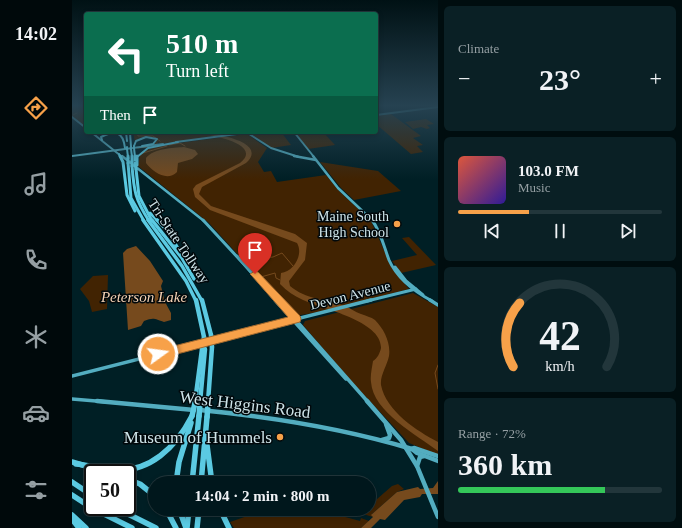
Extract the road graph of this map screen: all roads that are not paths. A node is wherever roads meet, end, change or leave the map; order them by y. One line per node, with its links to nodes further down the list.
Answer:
1 (94, 134): 7 (main road)
2 (126, 134): 12 (highway, Tri-State Tollway)
3 (131, 134): 13 (highway, Tri-State Tollway)
4 (234, 134): 8 (main road)
5 (250, 134): 17 (main road)
6 (296, 134): 18 (main road)
7 (102, 140): 11 (main road); 12 (highway)
8 (193, 140): 9 (main road); 10 (main road)
9 (178, 142): 14 (main road); 20 (highway)
10 (142, 146): 12 (main road); 13 (highway)
11 (111, 148): 12 (main road); 14 (main road)
12 (126, 148): 14 (main road); 21 (highway, Tri-State Tollway)
13 (133, 148): 20 (highway); 20 (highway, Tri-State Tollway, bridge)
14 (115, 150): 15 (main road); 16 (main road)
15 (119, 154): 21 (highway); 25 (main road)
16 (72, 156)
17 (306, 159): 18 (main road); 19 (main road)
18 (316, 160): 19 (main road)
19 (319, 164): 23 (main road)
20 (135, 166): 22 (highway); 22 (highway, Tri-State Tollway)
21 (138, 213): 28 (highway, Tri-State Tollway, bridge)
22 (197, 287): 31 (highway, Tri-State Tollway, bridge)
23 (415, 290): 24 (main road); 25 (main road, Devon Avenue)
24 (438, 305)
25 (294, 320): 26 (main road, Devon Avenue); 30 (main road)
26 (72, 376)
27 (72, 399): 32 (main road, West Higgins Road)
28 (197, 404): 29 (highway, bridge); 42 (highway, bridge)
29 (192, 416): 38 (highway); 41 (highway)
30 (386, 423): 32 (main road); 33 (main road)
31 (206, 439): 43 (highway, Tri-State Tollway); 44 (highway)
32 (382, 440): 33 (main road, West Higgins Road)
33 (406, 448): 34 (main road, West Higgins Road); 40 (main road)
34 (412, 449): 35 (main road, West Higgins Road); 36 (main road, West Higgins Road)
35 (424, 456): 37 (main road, West Higgins Road); 40 (main road)
36 (438, 456)
37 (438, 461)
38 (74, 463): 39 (highway)
39 (84, 466)
40 (417, 466): 57 (main road)
41 (177, 476)
42 (193, 476)
43 (202, 476)
44 (211, 476)
45 (72, 482): 47 (highway)
46 (136, 484): 48 (highway)
47 (84, 490)
48 (148, 491)
49 (72, 495): 61 (highway)
50 (72, 515): 60 (highway)
51 (132, 516): 62 (highway)
52 (170, 516): 63 (highway)
53 (182, 516): 64 (highway)
54 (188, 516): 64 (highway)
55 (198, 516): 65 (highway)
56 (223, 516): 66 (highway)
57 (438, 517)
58 (72, 519): 59 (highway)
59 (79, 528)
60 (86, 528)
61 (132, 528)
62 (156, 528)
63 (176, 528)
64 (187, 528)
65 (197, 528)
66 (229, 528)

